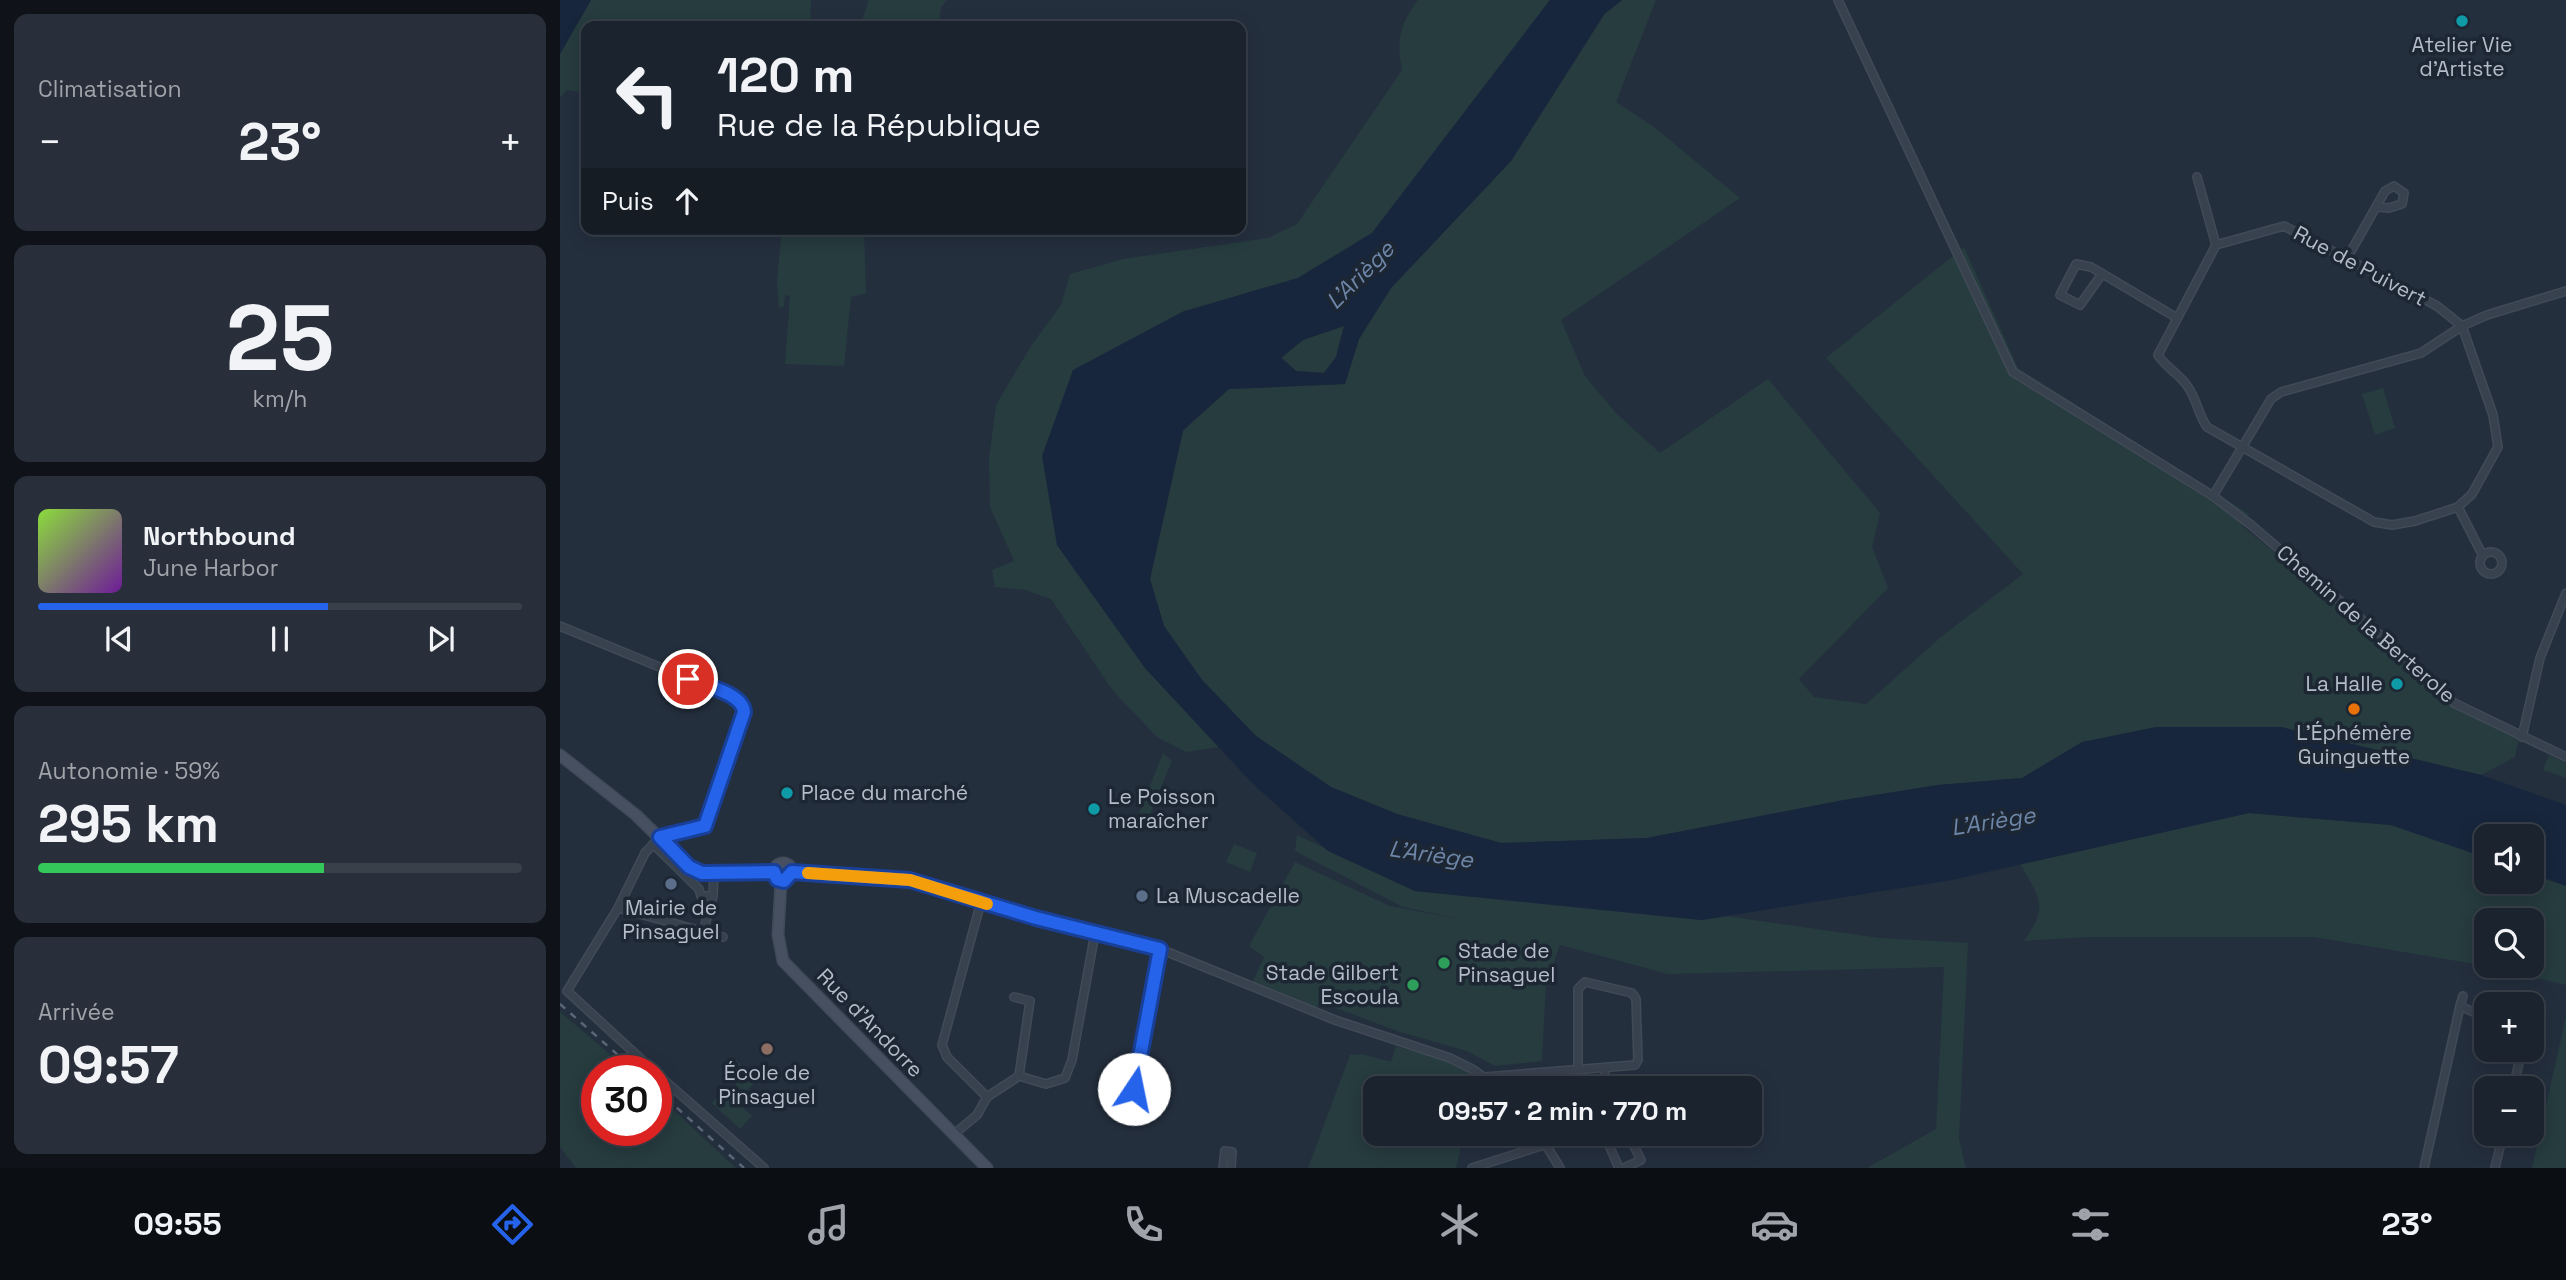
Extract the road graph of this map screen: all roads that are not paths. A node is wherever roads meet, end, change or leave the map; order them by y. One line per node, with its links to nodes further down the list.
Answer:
1 (1838, 0): 11 (street, Chemin de la Berterole)
2 (2197, 177): 4 (street)
3 (2377, 207): 5 (street)
4 (2216, 245): 5 (street, Rue de Puivert); 8 (street)
5 (2346, 260): 9 (street, Rue de Puivert)
6 (2102, 274): 6 (street); 8 (street)
7 (2566, 291): 9 (street)
8 (2176, 318): 10 (street)
9 (2462, 326): 10 (street); 12 (street)
10 (2244, 447): 11 (street); 12 (street)
11 (2213, 496): 16 (street, Chemin de la Berterole)
12 (2458, 508): 13 (street)
13 (2483, 556)
14 (2566, 593): 16 (street)
15 (560, 626): 19 (street)
16 (2522, 737): 18 (street, Chemin de la Berterole)
17 (560, 755): 19 (main road)
18 (2566, 757)
19 (656, 841): 21 (main road); 23 (street); 25 (street)
20 (792, 872): 22 (main road); 22 (main road); 24 (street)
21 (714, 873): 22 (main road); 23 (street)
22 (778, 877): 45 (main road, Rue d'Andorre)
23 (713, 896): 26 (street)
24 (981, 902): 27 (street); 44 (street)
25 (618, 908): 26 (street); 34 (street)
26 (704, 932): 28 (street)
27 (1095, 933): 29 (street); 38 (street)
28 (723, 937)
29 (1160, 949): 39 (street); 43 (street)
30 (2463, 996): 32 (street)
31 (1014, 997): 38 (street)
32 (2460, 1006): 33 (street); 59 (street)
33 (2474, 1012)
34 (637, 1055)
35 (1578, 1069): 36 (street); 36 (street); 37 (street)
36 (1605, 1069): 41 (street)
37 (1516, 1074): 40 (street)
38 (1019, 1076): 44 (street)
39 (1483, 1076)
40 (1495, 1076)
41 (1605, 1076)
42 (672, 1087): 51 (street)
43 (1134, 1089)
44 (987, 1097): 45 (street)
45 (953, 1135): 52 (main road, Rue d'Andorre)
46 (1541, 1146): 55 (street)
47 (1548, 1146): 56 (street)
48 (1608, 1146): 57 (street)
49 (1634, 1146): 58 (street)
50 (2500, 1146): 60 (street)
51 (764, 1168)
52 (987, 1168)
53 (1223, 1168): 54 (street)
54 (1231, 1168)
55 (1472, 1168)
56 (1560, 1168)
57 (1619, 1168)
58 (1625, 1168)
59 (2424, 1168)
60 (2495, 1168)

